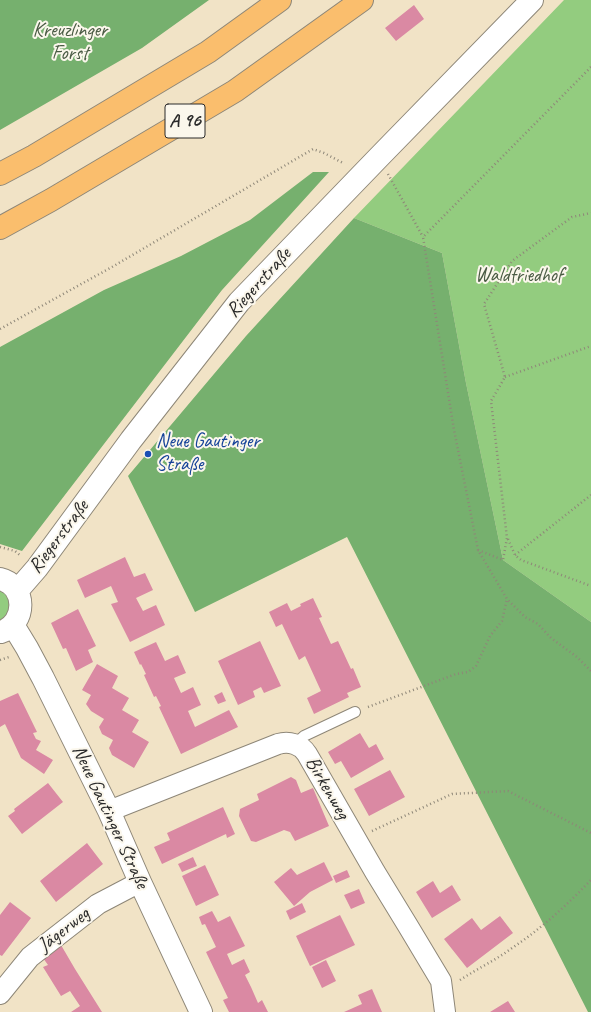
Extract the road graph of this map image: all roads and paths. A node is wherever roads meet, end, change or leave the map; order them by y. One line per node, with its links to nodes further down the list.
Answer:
1 (280, 0): 7 (highway, A 96)
2 (362, 0): 9 (highway, A 96)
3 (532, 0): 5 (street, Riegerstraße)
4 (591, 67): 10 (path)
5 (379, 157): 10 (path); 19 (street, Riegerstraße)
6 (344, 163): 11 (path)
7 (0, 174)
8 (591, 213): 13 (path)
9 (0, 228)
10 (423, 237): 17 (path)
11 (0, 329)
12 (591, 346): 13 (path)
13 (505, 378): 15 (path)
14 (591, 495): 18 (path)
15 (507, 538): 17 (path); 18 (path)
16 (0, 547): 19 (path)
17 (478, 550): 22 (path)
18 (515, 555): 21 (path)
19 (36, 568): 20 (street, Riegerstraße)
20 (9, 585): 23 (street, Neue Gautinger Straße)
21 (591, 586)
22 (507, 599): 24 (path); 25 (path)
23 (6, 629): 27 (street, Neue Gautinger Straße)
24 (591, 672)
25 (355, 712): 26 (lane)
26 (295, 744): 27 (street, Birkenweg); 29 (street, Birkenweg)
27 (109, 811): 31 (street, Neue Gautinger Straße)
28 (591, 833): 29 (path)
29 (355, 838): 32 (street, Birkenweg)
30 (591, 880): 32 (path)
31 (140, 882): 33 (street, Jägerweg); 34 (street, Neue Gautinger Straße)
32 (443, 991): 35 (street, Birkenweg)
33 (0, 994)
34 (201, 1012)
35 (445, 1012)

